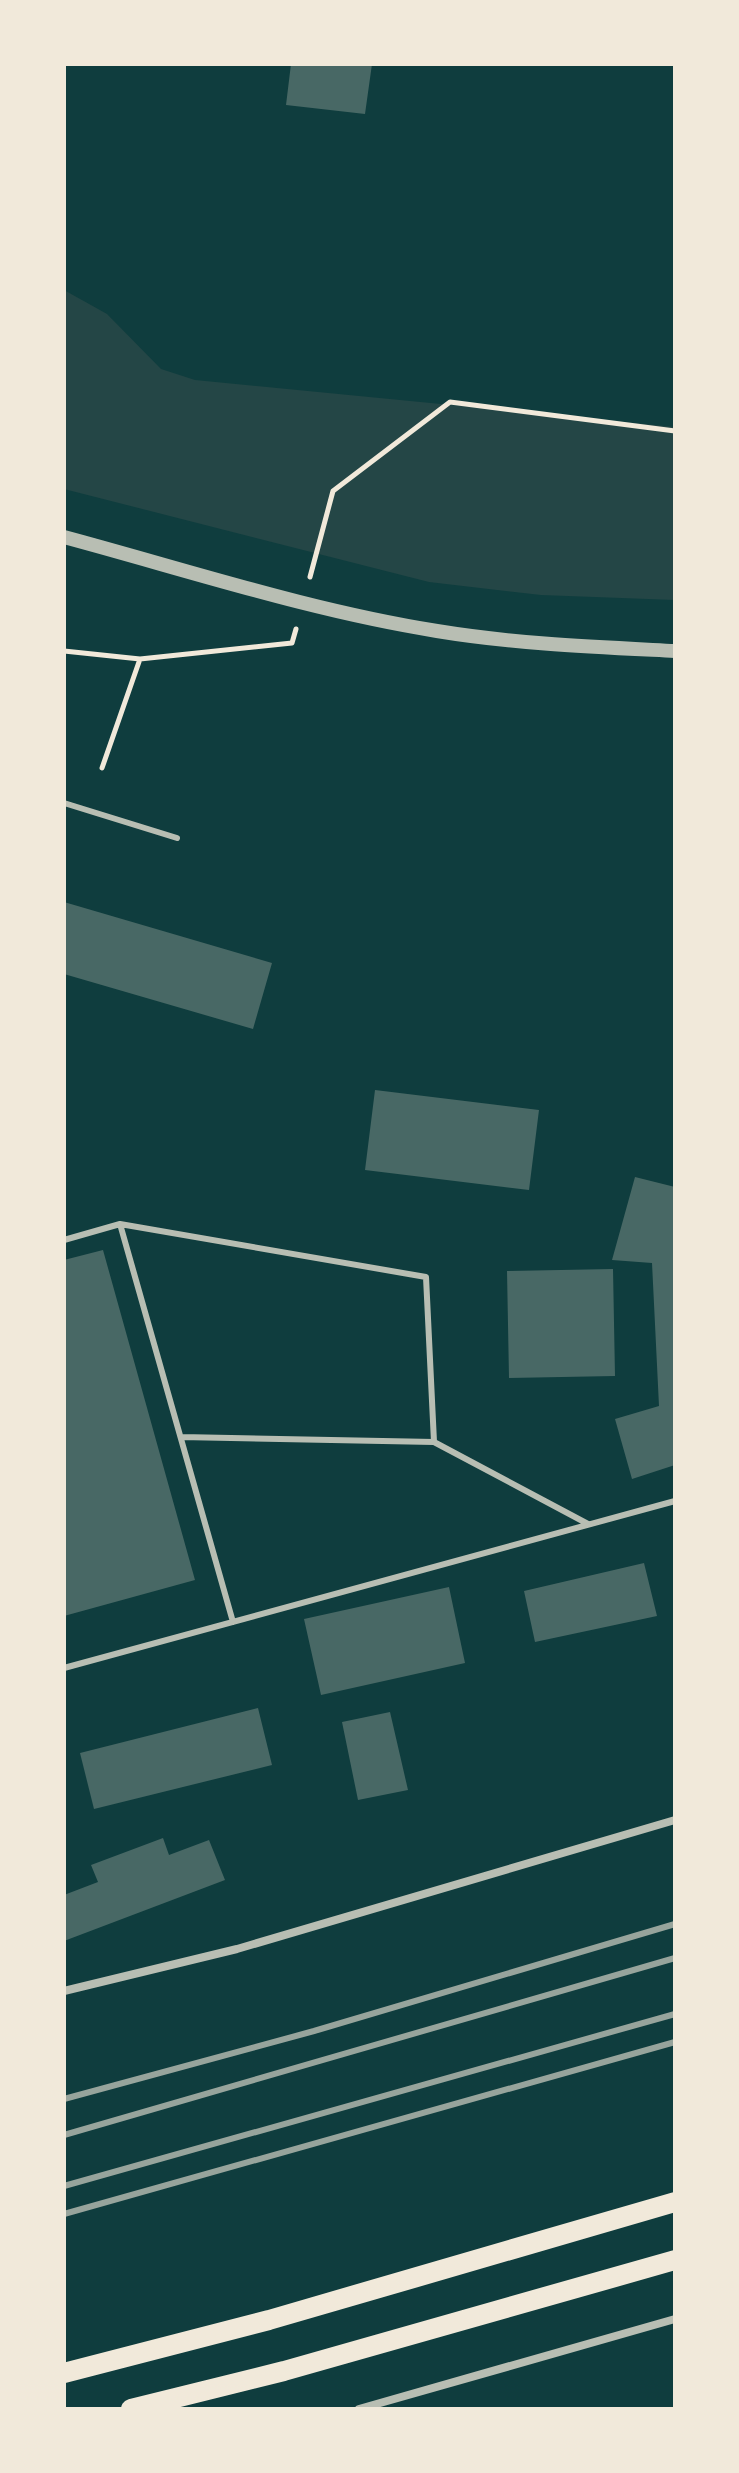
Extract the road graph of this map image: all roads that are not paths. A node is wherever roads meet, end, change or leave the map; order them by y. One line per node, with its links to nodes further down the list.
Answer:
1 (64, 537): 2 (street)
2 (675, 651)
3 (64, 803): 4 (lane)
4 (177, 838)
5 (120, 1224): 6 (lane); 7 (lane); 8 (lane)
6 (64, 1240)
7 (181, 1437): 8 (lane); 11 (lane)
8 (434, 1442): 10 (lane)
9 (675, 1501): 10 (lane)
10 (588, 1524): 11 (lane)
11 (233, 1622): 12 (lane)
12 (64, 1668)
13 (675, 1820): 14 (street)
14 (64, 1991)
15 (675, 2202): 18 (main road)
16 (675, 2260): 20 (main road)
17 (675, 2319): 19 (street)
18 (64, 2373)
19 (392, 2404): 21 (street)
20 (131, 2409)
21 (359, 2409)

